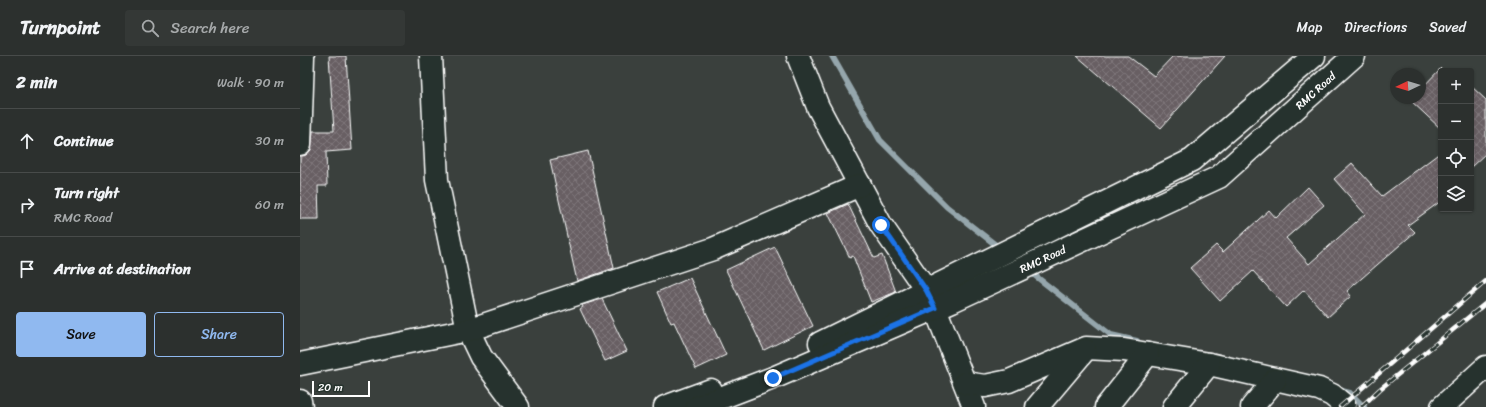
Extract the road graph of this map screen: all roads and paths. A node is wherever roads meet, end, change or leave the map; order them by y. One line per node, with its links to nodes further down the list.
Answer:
1 (303, 56): 6 (street)
2 (431, 56): 9 (street)
3 (798, 56): 7 (street)
4 (1314, 56): 8 (street, RMC Road)
5 (1354, 56): 8 (street, RMC Road)
6 (300, 144)
7 (860, 185): 8 (street); 9 (street)
8 (931, 299): 16 (street); 21 (street, RMC Road); 22 (street, RMC Road)
9 (468, 330): 12 (street); 20 (street)
10 (1086, 348): 11 (street); 16 (street); 24 (street)
11 (1148, 354): 13 (street); 25 (street)
12 (300, 364)
13 (1209, 364): 15 (street); 26 (street)
14 (1486, 367): 28 (street)
15 (1275, 380): 18 (street); 27 (street)
16 (965, 383): 23 (street)
17 (300, 401): 19 (street)
18 (1344, 405)
19 (301, 407)
20 (518, 407)
21 (666, 407)
22 (698, 407)
23 (974, 407)
24 (1037, 407)
25 (1106, 407)
26 (1174, 407)
27 (1252, 407)
28 (1442, 407)

